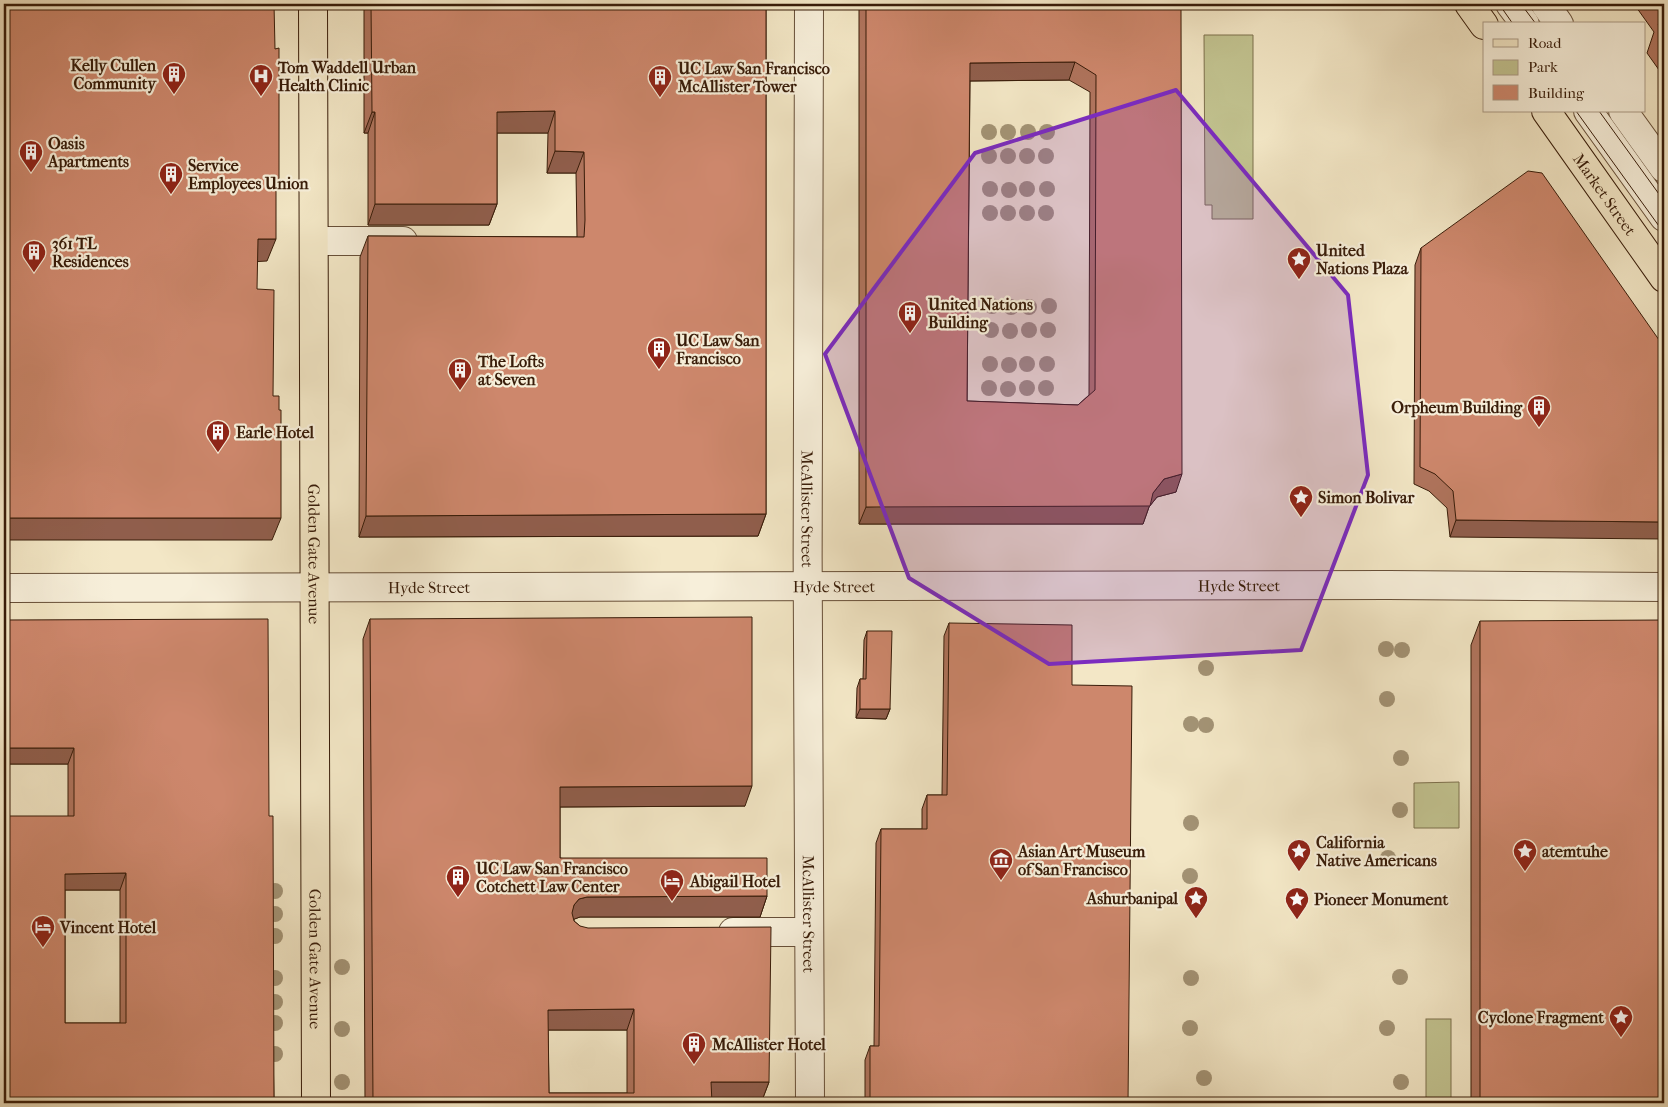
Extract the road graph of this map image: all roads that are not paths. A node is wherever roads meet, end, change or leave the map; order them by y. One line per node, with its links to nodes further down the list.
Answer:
1 (313, 4): 14 (main road, Golden Gate Avenue)
2 (809, 4): 18 (street, McAllister Street)
3 (1469, 4): 8 (main road)
4 (1510, 4): 6 (street)
5 (1545, 4): 7 (street)
6 (1524, 22)
7 (1558, 22)
8 (1483, 24)
9 (1547, 112): 16 (main road, Market Street)
10 (1589, 112): 13 (street)
11 (1624, 112): 12 (street)
12 (1664, 168)
13 (1664, 217)
14 (314, 241): 15 (street); 17 (main road, Golden Gate Avenue)
15 (426, 241)
16 (1664, 278)
17 (315, 587): 18 (street, Hyde Street); 20 (street, Hyde Street); 23 (main road, Golden Gate Avenue)
18 (809, 587): 19 (street, Hyde Street); 22 (street, McAllister Street)
19 (1664, 587)
20 (4, 588)
21 (707, 932): 22 (street)
22 (809, 932): 24 (street, McAllister Street)
23 (316, 1103)
24 (810, 1103)

